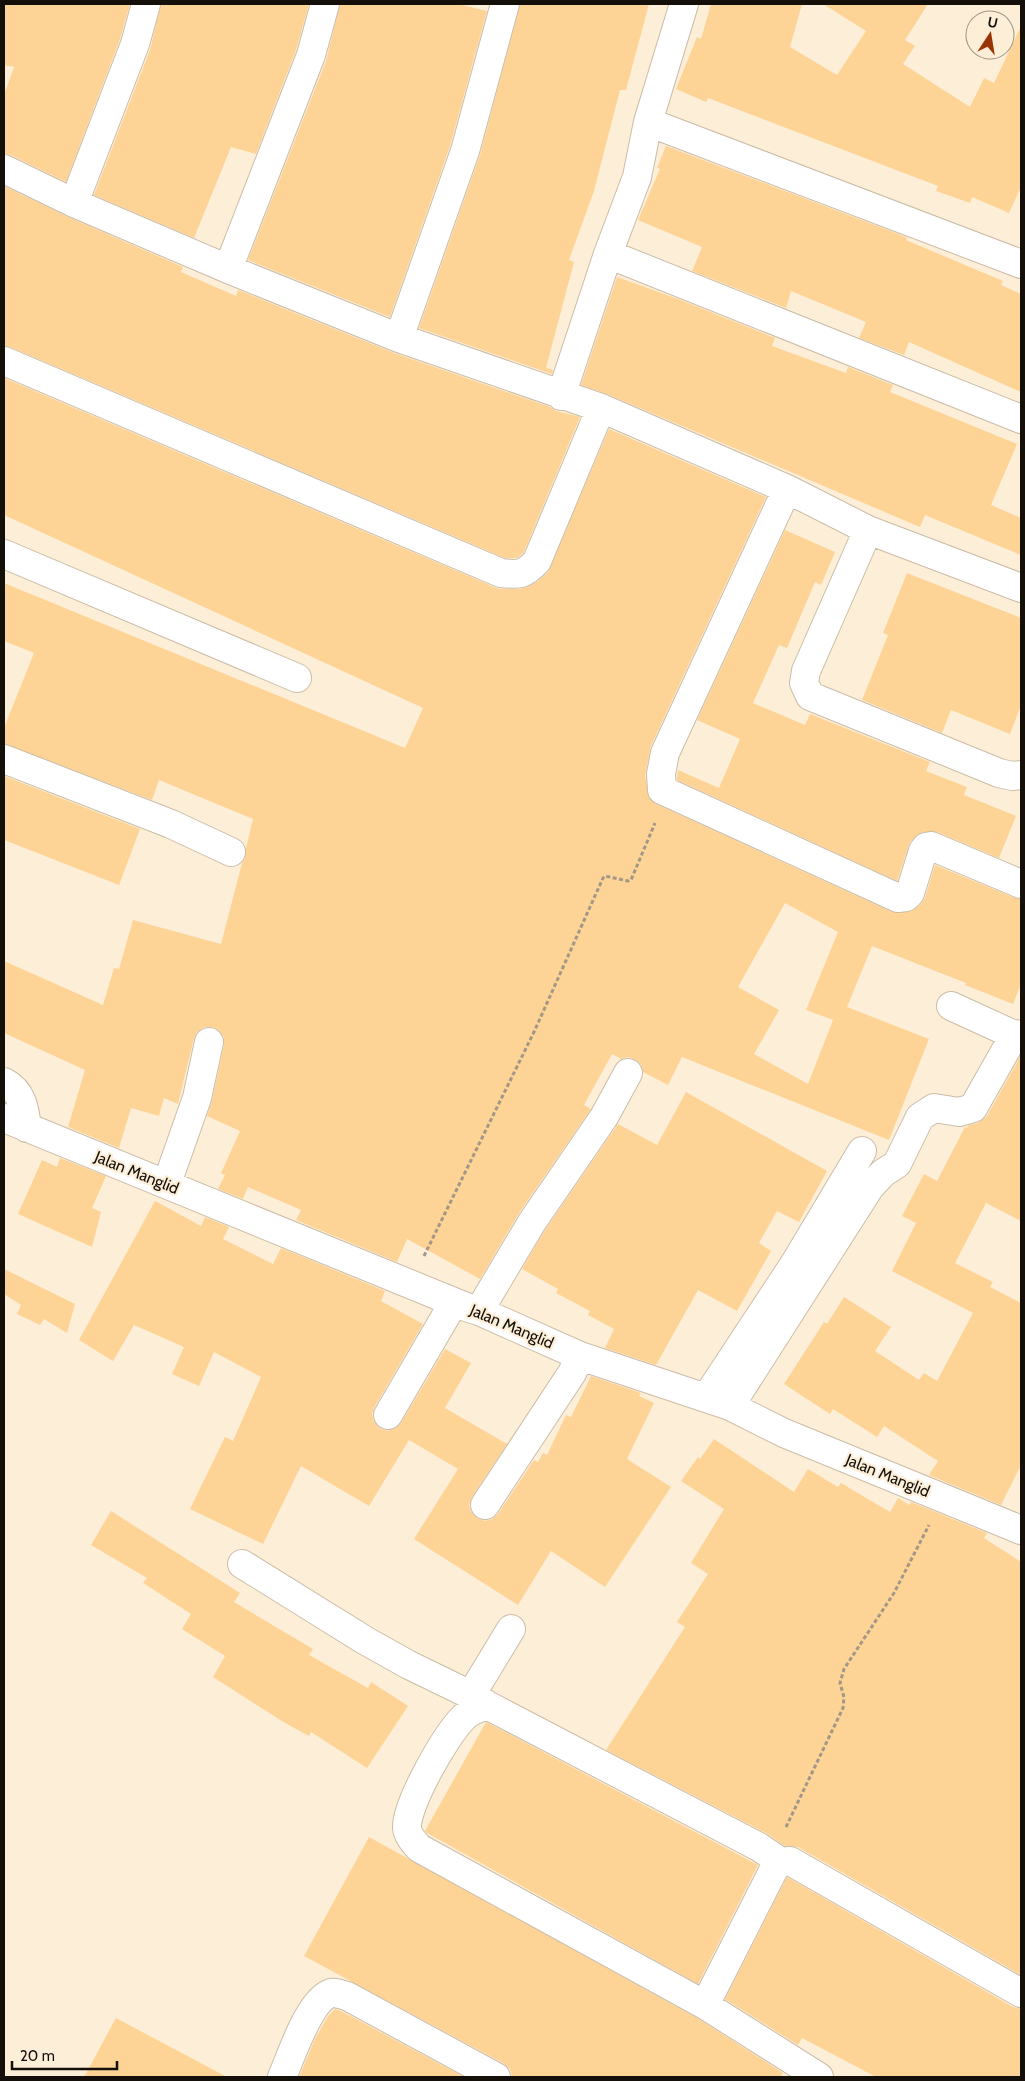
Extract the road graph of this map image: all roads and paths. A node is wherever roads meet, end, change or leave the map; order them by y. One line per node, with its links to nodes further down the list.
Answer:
1 (146, 4): 7 (street)
2 (325, 4): 10 (street)
3 (505, 4): 11 (street)
4 (684, 4): 5 (street)
5 (648, 122): 8 (street); 9 (street)
6 (4, 169): 7 (street)
7 (74, 203): 10 (street)
8 (608, 254): 13 (street); 15 (street)
9 (1021, 264)
10 (228, 269): 11 (street)
11 (399, 338): 13 (street)
12 (4, 361): 14 (street)
13 (561, 396): 14 (street)
14 (600, 408): 16 (street)
15 (1021, 419)
16 (787, 490): 17 (street); 23 (street)
17 (868, 530): 19 (street); 22 (street)
18 (4, 554): 20 (street)
19 (1021, 588)
20 (297, 678)
21 (4, 758): 24 (street)
22 (1021, 775)
23 (662, 790): 25 (street); 34 (path)
24 (231, 852)
25 (1021, 884)
26 (950, 1006): 27 (street)
27 (1018, 1036): 38 (street)
28 (209, 1042): 33 (street)
29 (628, 1073): 36 (street)
30 (4, 1082): 31 (street)
31 (15, 1123): 33 (street, Jalan Manglid)
32 (862, 1151): 38 (street)
33 (167, 1183): 34 (street, Jalan Manglid)
34 (410, 1284): 35 (street, Jalan Manglid)
35 (454, 1302): 36 (street, Jalan Manglid); 39 (street)
36 (480, 1311): 37 (street, Jalan Manglid)
37 (580, 1356): 38 (street, Jalan Manglid); 41 (street)
38 (718, 1402): 40 (street, Jalan Manglid)
39 (388, 1414)
40 (943, 1498): 42 (street, Jalan Manglid); 46 (path)
41 (485, 1505)
42 (1019, 1520)
43 (242, 1564): 45 (street)
44 (511, 1629): 45 (street)
45 (479, 1700): 46 (street); 48 (street)
46 (781, 1862): 47 (street); 48 (street)
47 (1021, 1993)
48 (705, 2005): 49 (street)
49 (812, 2076)
50 (282, 2077): 51 (street)
51 (496, 2077)

